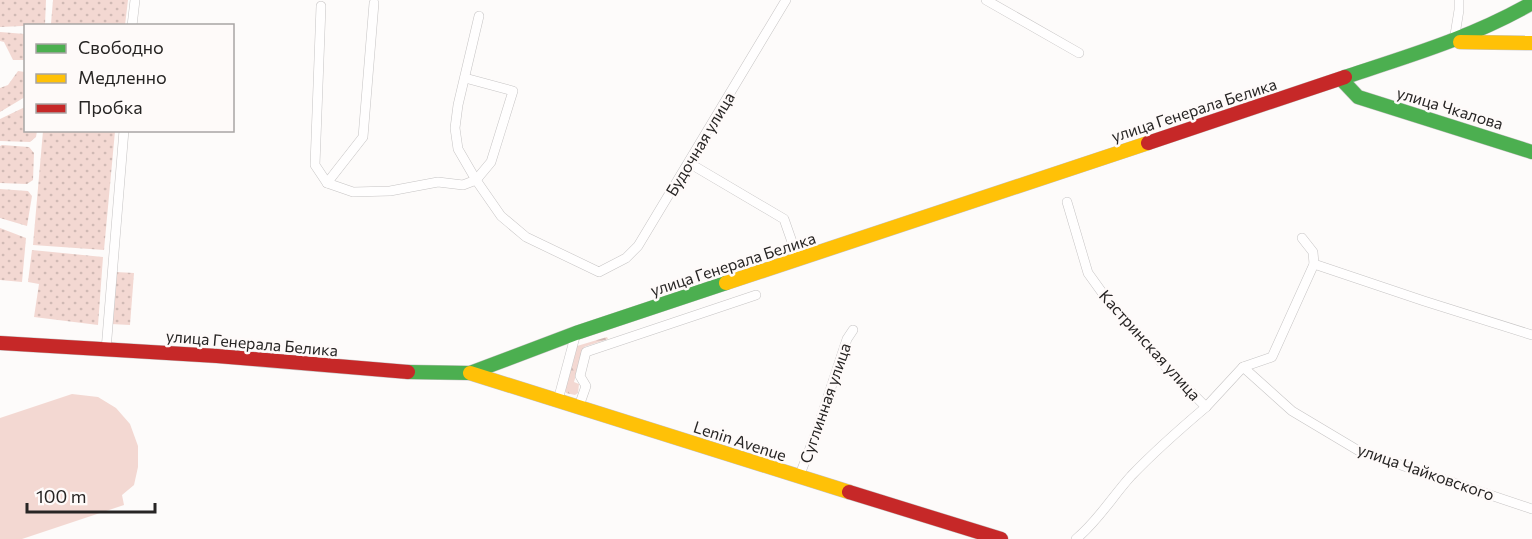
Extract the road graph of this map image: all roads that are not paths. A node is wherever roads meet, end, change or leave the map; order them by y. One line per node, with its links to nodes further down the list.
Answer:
1 (135, 0): 9 (street)
2 (786, 0): 17 (street, Будочная улица)
3 (986, 0): 12 (street)
4 (1459, 0): 10 (street)
5 (374, 3): 19 (street)
6 (1532, 3): 10 (main road)
7 (321, 6): 19 (street)
8 (479, 16): 13 (street)
9 (132, 24)
10 (1454, 41): 11 (main road); 14 (main road, улица Генерала Белика)
11 (1532, 43)
12 (1079, 53)
13 (465, 78): 18 (street); 18 (street)
14 (1341, 79): 16 (main road, улица Чкалова); 22 (main road, улица Генерала Белика)
15 (124, 132): 29 (street)
16 (1532, 152)
17 (688, 163): 18 (street, Будочная улица); 22 (street)
18 (476, 180): 19 (street)
19 (327, 183)
20 (1067, 202): 34 (street, Кастринская улица)
21 (1302, 238): 23 (street)
22 (798, 259): 26 (main road, улица Генерала Белика)
23 (1314, 264): 27 (street); 30 (street)
24 (756, 295): 33 (street)
25 (853, 330): 35 (street, Суглинная улица)
26 (576, 333): 31 (main road, улица Генерала Белика); 32 (street)
27 (1532, 335)
28 (0, 343): 29 (main road, улица Генерала Белика)
29 (106, 350): 31 (main road, улица Генерала Белика)
30 (1243, 367): 34 (street, Кастринская улица); 36 (street, улица Чайковского)
31 (470, 373): 32 (main road, Lenin Avenue)
32 (558, 400): 33 (main road, Lenin Avenue)
33 (579, 406): 35 (main road, Lenin Avenue)
34 (1206, 407): 38 (street)
35 (799, 477): 37 (main road, Lenin Avenue)
36 (1532, 508)
37 (1001, 539)
38 (1077, 539)

